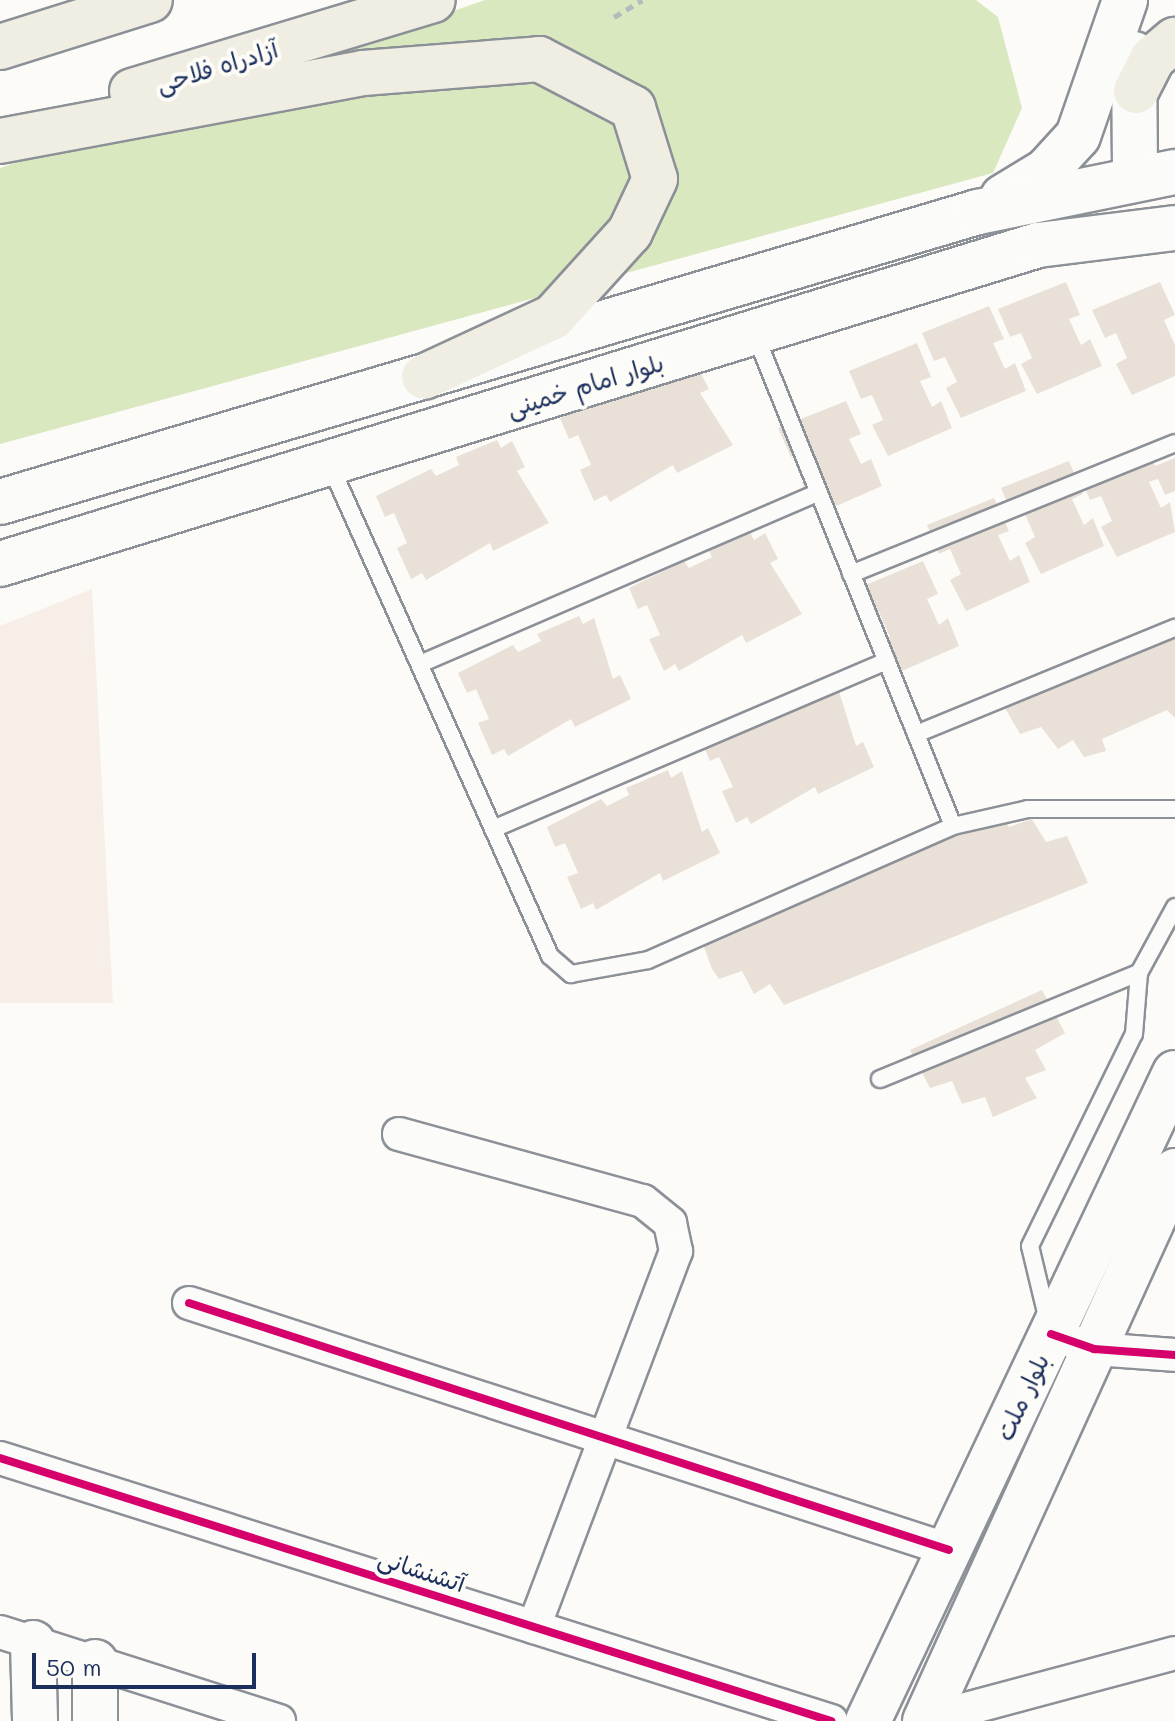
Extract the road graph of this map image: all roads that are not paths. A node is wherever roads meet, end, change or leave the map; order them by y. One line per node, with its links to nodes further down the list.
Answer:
1 (150, 0): 5 (highway)
2 (433, 0): 7 (highway, آزادراه فلاحی)
3 (1128, 0): 6 (main road); 10 (main road)
4 (1175, 40): 6 (highway)
5 (0, 47)
6 (1136, 91): 9 (main road)
7 (0, 132)
8 (0, 141): 13 (highway)
9 (1155, 175): 10 (main road)
10 (978, 212): 13 (main road)
11 (1175, 228): 12 (main road, بلوار امام خمینی)
12 (754, 333): 15 (main road, بلوار امام خمینی); 17 (lane)
13 (424, 377): 16 (main road)
14 (1175, 443): 21 (lane)
15 (330, 463): 19 (main road, بلوار امام خمینی); 24 (lane)
16 (110, 470): 18 (main road); 19 (main road)
17 (818, 493): 21 (lane); 24 (lane)
18 (0, 502)
19 (135, 522): 20 (main road, بلوار امام خمینی)
20 (0, 564)
21 (851, 574): 23 (lane)
22 (1175, 628): 25 (lane)
23 (887, 661): 25 (lane); 28 (lane)
24 (420, 664): 28 (lane)
25 (916, 734): 27 (lane)
26 (1175, 809): 27 (lane)
27 (953, 826): 28 (lane)
28 (493, 829)
29 (1175, 907): 30 (lane)
30 (1139, 973): 32 (lane); 36 (lane)
31 (1175, 1073): 36 (main road, بلوار ملت)
32 (880, 1079)
33 (399, 1134): 39 (street)
34 (1175, 1171): 37 (main road, بلوار ملت)
35 (189, 1303): 39 (street)
36 (1051, 1334): 37 (street); 41 (main road, بلوار ملت)
37 (1094, 1349): 38 (street); 51 (main road, بلوار ملت)
38 (1175, 1355)
39 (608, 1439): 41 (street); 42 (street)
40 (0, 1458): 42 (street, آتشنشانی)
41 (949, 1550): 50 (main road, بلوار ملت)
42 (534, 1627): 49 (street, آتشنشانی)
43 (17, 1637): 45 (street); 46 (main road)
44 (1175, 1653): 51 (street)
45 (95, 1662): 47 (main road); 48 (street)
46 (35, 1721)
47 (95, 1721)
48 (279, 1721)
49 (831, 1721)
50 (868, 1721)
51 (925, 1721)

